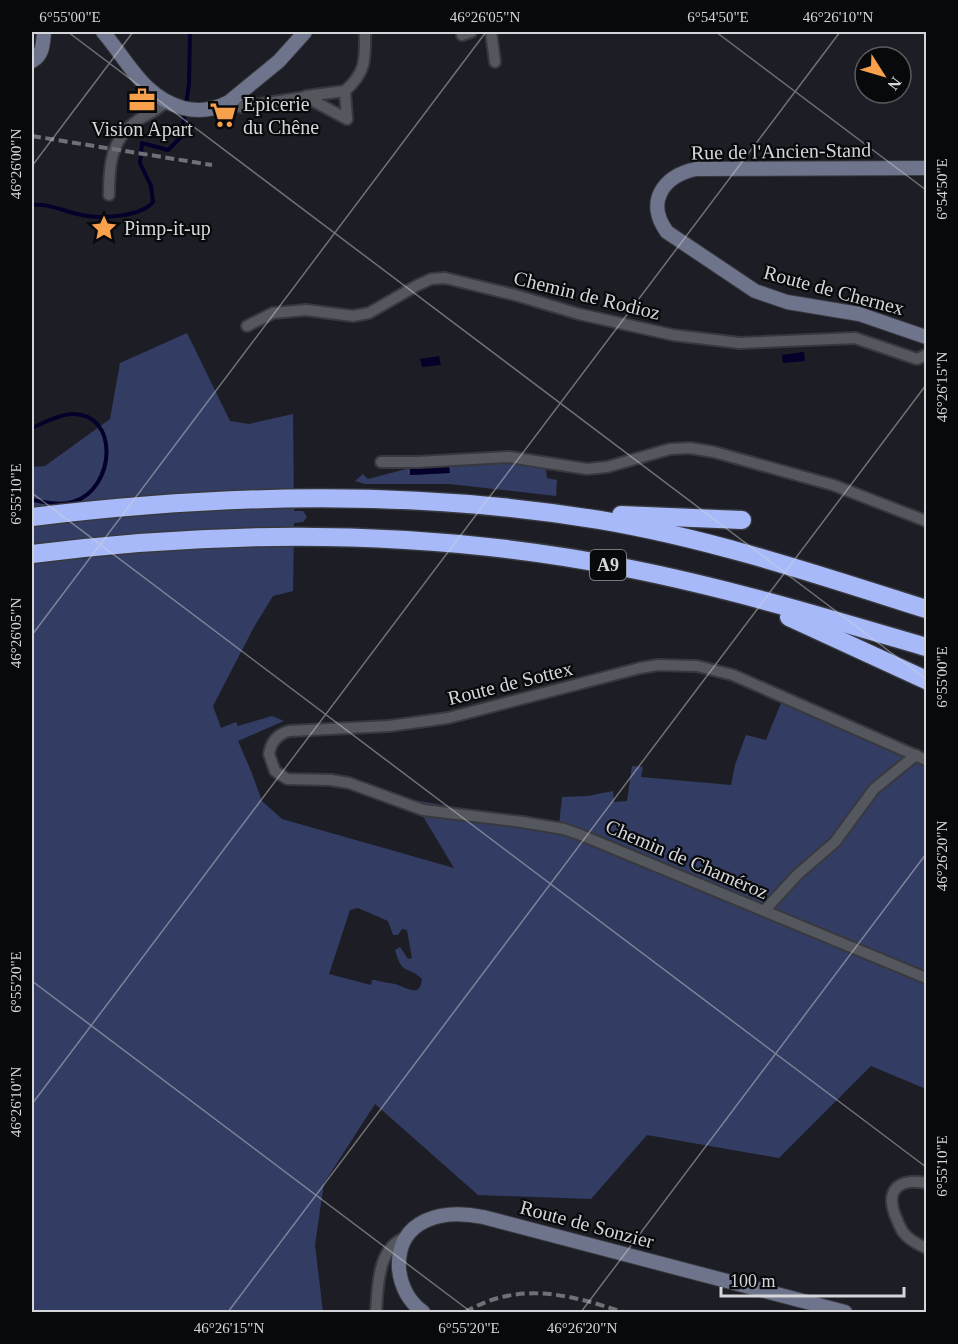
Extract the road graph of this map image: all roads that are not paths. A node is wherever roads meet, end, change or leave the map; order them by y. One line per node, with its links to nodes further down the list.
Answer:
1 (44, 32): 6 (street)
2 (103, 32): 11 (street)
3 (305, 32): 10 (street)
4 (364, 32): 8 (street)
5 (491, 32): 7 (street)
6 (33, 61)
7 (495, 63)
8 (345, 91): 9 (street); 9 (street)
9 (306, 96): 10 (street)
10 (229, 102): 11 (street)
11 (167, 103): 13 (street)
12 (927, 168): 14 (street, Rue de l'Ancien-Stand)
13 (109, 195)
14 (658, 207): 16 (street, Route de Chernex)
15 (247, 326): 17 (street, Chemin de Rodioz)
16 (927, 337)
17 (927, 355)
18 (381, 462): 22 (street)
19 (527, 509): 20 (highway, A9); 21 (highway); 25 (highway, A9)
20 (32, 517)
21 (742, 520)
22 (927, 521)
23 (32, 554): 24 (highway, A9)
24 (738, 594): 26 (highway, A9); 27 (highway)
25 (927, 609)
26 (927, 647)
27 (927, 680)
28 (921, 758): 29 (street, Route de Sottex); 30 (street)
29 (423, 810): 30 (street, Chemin de Chaméroz)
30 (764, 911): 31 (street, Chemin de Chaméroz)
31 (927, 978)
32 (927, 1183): 34 (street)
33 (406, 1236): 35 (street); 36 (street); 37 (street, Route de Sonzier)
34 (927, 1248)
35 (376, 1312)
36 (423, 1312)
37 (845, 1312)

